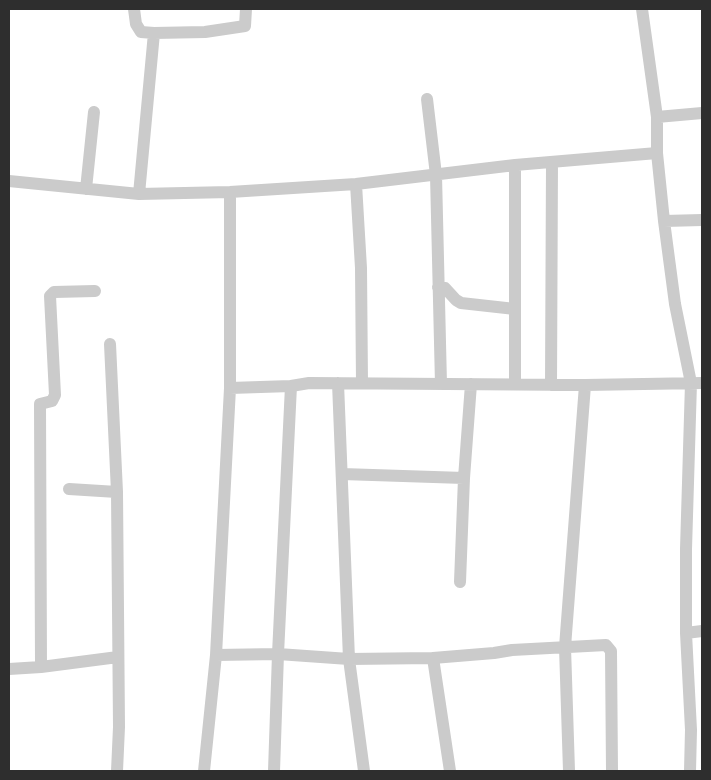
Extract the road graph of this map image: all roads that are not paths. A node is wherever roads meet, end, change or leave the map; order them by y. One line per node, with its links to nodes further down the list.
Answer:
1 (134, 9): 4 (street)
2 (246, 9): 4 (street)
3 (642, 9): 8 (street)
4 (154, 33): 17 (street)
5 (427, 99): 12 (street)
6 (94, 112): 15 (street)
7 (702, 113): 8 (street)
8 (657, 117): 9 (street)
9 (657, 153): 10 (street); 19 (street)
10 (552, 162): 11 (street); 30 (street)
11 (515, 165): 12 (street); 22 (street)
12 (436, 174): 14 (street); 20 (street)
13 (9, 181): 15 (street)
14 (356, 184): 16 (street); 25 (street)
15 (86, 189): 17 (street)
16 (230, 192): 17 (street); 33 (street)
17 (139, 194)
18 (702, 220): 19 (street)
19 (664, 221): 26 (street)
20 (438, 287): 22 (street); 27 (street)
21 (95, 291): 49 (street)
22 (515, 309): 29 (street)
23 (110, 344): 39 (street)
24 (338, 383): 25 (street); 32 (street); 36 (street)
25 (362, 383): 27 (street)
26 (697, 383): 31 (street); 34 (street)
27 (441, 384): 28 (street)
28 (471, 384): 29 (street); 37 (street)
29 (515, 384): 30 (street)
30 (551, 385): 31 (street)
31 (585, 385): 43 (street)
32 (291, 386): 33 (street); 44 (street)
33 (230, 388): 45 (street)
34 (689, 462): 35 (street); 42 (street)
35 (702, 462)
36 (342, 474): 37 (street); 48 (street)
37 (464, 478): 40 (street)
38 (69, 489): 39 (street)
39 (117, 492): 46 (street)
40 (460, 582)
41 (702, 631): 42 (street)
42 (686, 633): 58 (street)
43 (565, 647): 47 (street); 56 (street); 57 (street)
44 (278, 654): 45 (street); 48 (street); 53 (street)
45 (216, 655): 52 (street)
46 (118, 657): 49 (street); 51 (street)
47 (433, 658): 48 (street); 55 (street)
48 (349, 659): 54 (street)
49 (41, 667): 50 (street)
50 (9, 669)
51 (117, 771)
52 (204, 771)
53 (274, 771)
54 (364, 771)
55 (450, 771)
56 (569, 771)
57 (612, 771)
58 (690, 771)

